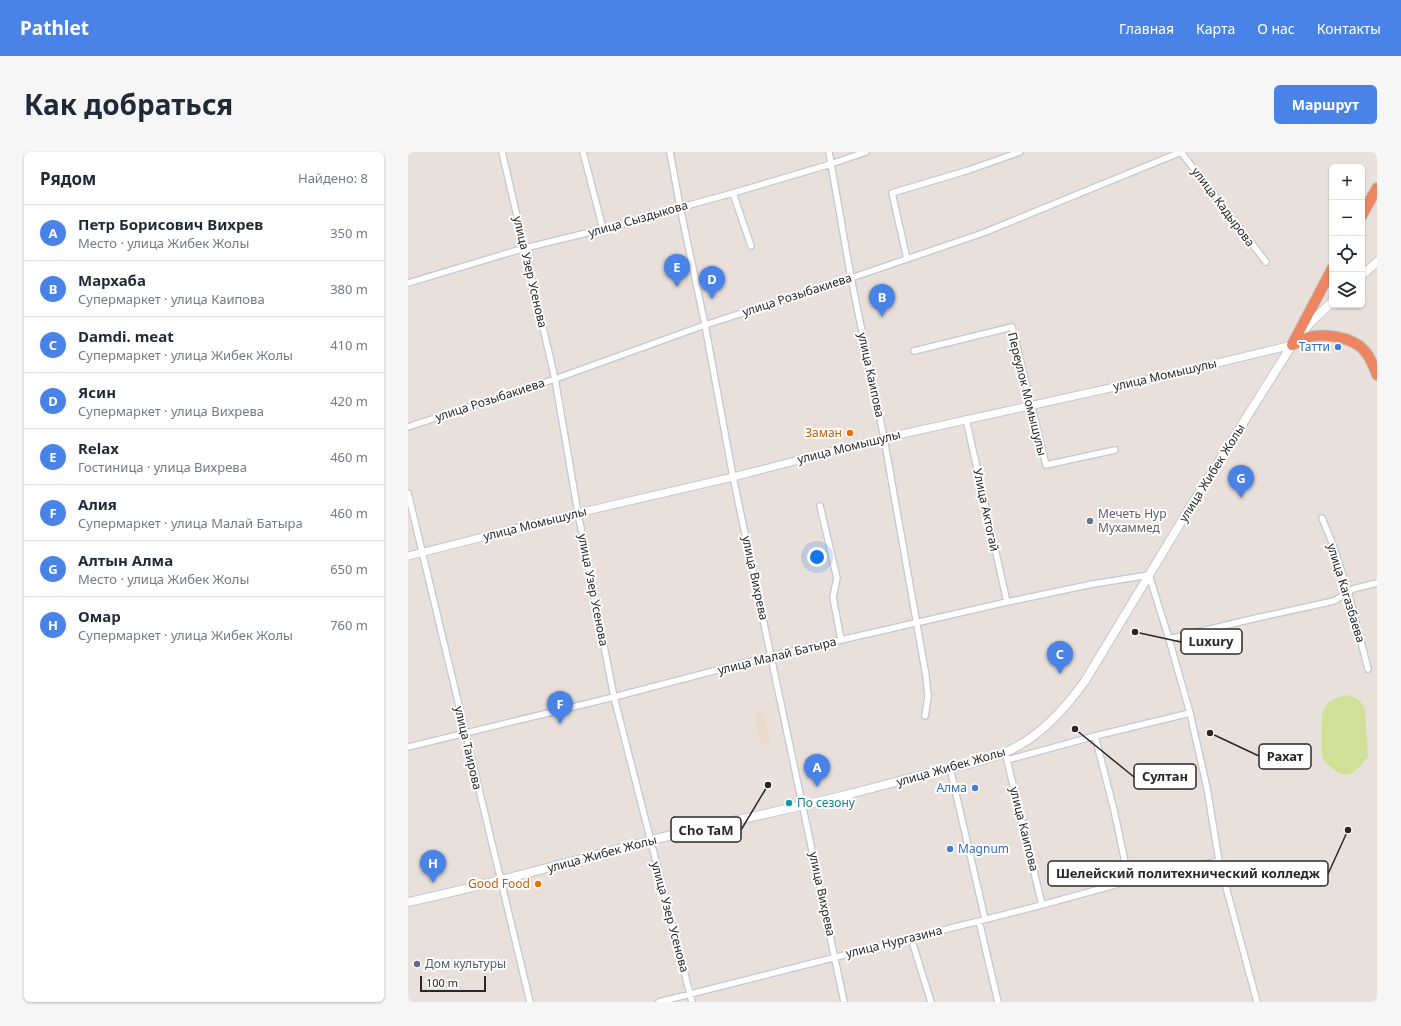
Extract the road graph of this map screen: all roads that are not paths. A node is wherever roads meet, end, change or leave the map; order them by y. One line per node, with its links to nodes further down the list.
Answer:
1 (502, 152): 15 (street, улица Узер Усенова)
2 (583, 152): 13 (street)
3 (670, 152): 11 (street, улица Вихрева)
4 (829, 152): 8 (street, улица Каипова)
5 (866, 152): 8 (street, улица Сыздыкова)
6 (1020, 152): 16 (street)
7 (1181, 152): 16 (street, улица Розыбакиева); 17 (street, улица Кадырова)
8 (831, 164): 10 (street, улица Сыздыкова); 21 (street, улица Каипова)
9 (1377, 188): 12 (highway)
10 (733, 192): 11 (street, улица Сыздыкова); 14 (street)
11 (680, 207): 13 (street, улица Сыздыкова); 24 (street, улица Вихрева)
12 (1365, 210)
13 (603, 229): 15 (street, улица Сыздыкова)
14 (751, 246)
15 (525, 248): 22 (street, улица Сыздыкова); 28 (street, улица Узер Усенова)
16 (907, 259): 21 (street, улица Розыбакиева)
17 (1266, 262)
18 (1374, 265): 20 (main road)
19 (1330, 272): 25 (highway)
20 (1365, 273)
21 (852, 278): 24 (street, улица Розыбакиева); 32 (street, улица Каипова)
22 (408, 283)
23 (1329, 305): 25 (main road, улица Жибек Жолы)
24 (705, 325): 28 (street, улица Розыбакиева); 34 (street, улица Вихрева)
25 (1292, 345): 27 (highway); 29 (street, улица Момышулы); 41 (main road, улица Жибек Жолы)
26 (914, 351): 29 (street, Переулок Момышулы)
27 (1377, 374)
28 (555, 379): 31 (street, улица Розыбакиева); 37 (street, улица Узер Усенова)
29 (1031, 405): 30 (street, улица Момышулы); 33 (street, Переулок Момышулы)
30 (966, 419): 32 (street, улица Момышулы); 44 (street, Улица Актогай)
31 (408, 427)
32 (884, 438): 34 (street, улица Момышулы); 45 (street, улица Каипова)
33 (1115, 450)
34 (733, 477): 37 (street, улица Момышулы); 48 (street, улица Вихрева)
35 (408, 493): 39 (street, улица Таирова)
36 (820, 506): 47 (street)
37 (578, 513): 39 (street, улица Момышулы); 50 (street, улица Узер Усенова)
38 (1322, 518): 43 (street, улица Кагазбаева)
39 (422, 553): 40 (street, улица Момышулы); 53 (street, улица Таирова)
40 (408, 556)
41 (1149, 575): 44 (street, улица Малай Батыра); 46 (street); 56 (main road, улица Жибек Жолы)
42 (1377, 583): 43 (street)
43 (1348, 591): 46 (street); 49 (street, улица Кагазбаева)
44 (1006, 602): 45 (street, улица Малай Батыра)
45 (917, 623): 47 (street, улица Малай Батыра); 52 (street, улица Каипова)
46 (1169, 639): 51 (street)
47 (841, 640): 48 (street, улица Малай Батыра)
48 (772, 656): 50 (street, улица Малай Батыра); 58 (street, улица Вихрева)
49 (1368, 669)
50 (614, 698): 53 (street, улица Малай Батыра); 59 (street, улица Узер Усенова)
51 (1190, 713): 54 (street); 60 (street)
52 (925, 716)
53 (465, 733): 55 (street, улица Малай Батыра); 61 (street, улица Таирова)
54 (1095, 736): 56 (street); 62 (street)
55 (408, 747)
56 (1006, 756): 57 (main road, улица Жибек Жолы); 64 (street, улица Каипова)
57 (950, 768): 58 (main road, улица Жибек Жолы); 65 (street)
58 (804, 806): 59 (main road, улица Жибек Жолы); 67 (street, улица Вихрева)
59 (650, 841): 61 (main road, улица Жибек Жолы); 68 (street, улица Узер Усенова)
60 (1219, 861): 62 (street, улица Нургазина); 75 (street)
61 (500, 881): 63 (main road, улица Жибек Жолы); 69 (street, улица Таирова)
62 (1129, 881): 64 (street, улица Нургазина)
63 (408, 902)
64 (1042, 905): 65 (street, улица Нургазина)
65 (982, 920): 66 (street, улица Нургазина); 74 (street)
66 (911, 938): 67 (street, улица Нургазина); 73 (street)
67 (836, 957): 68 (street, улица Нургазина); 72 (street, улица Вихрева)
68 (690, 995): 70 (street, улица Нургазина); 71 (street, улица Узер Усенова)
69 (530, 1002)
70 (659, 1002)
71 (692, 1002)
72 (844, 1002)
73 (931, 1002)
74 (998, 1002)
75 (1257, 1002)

